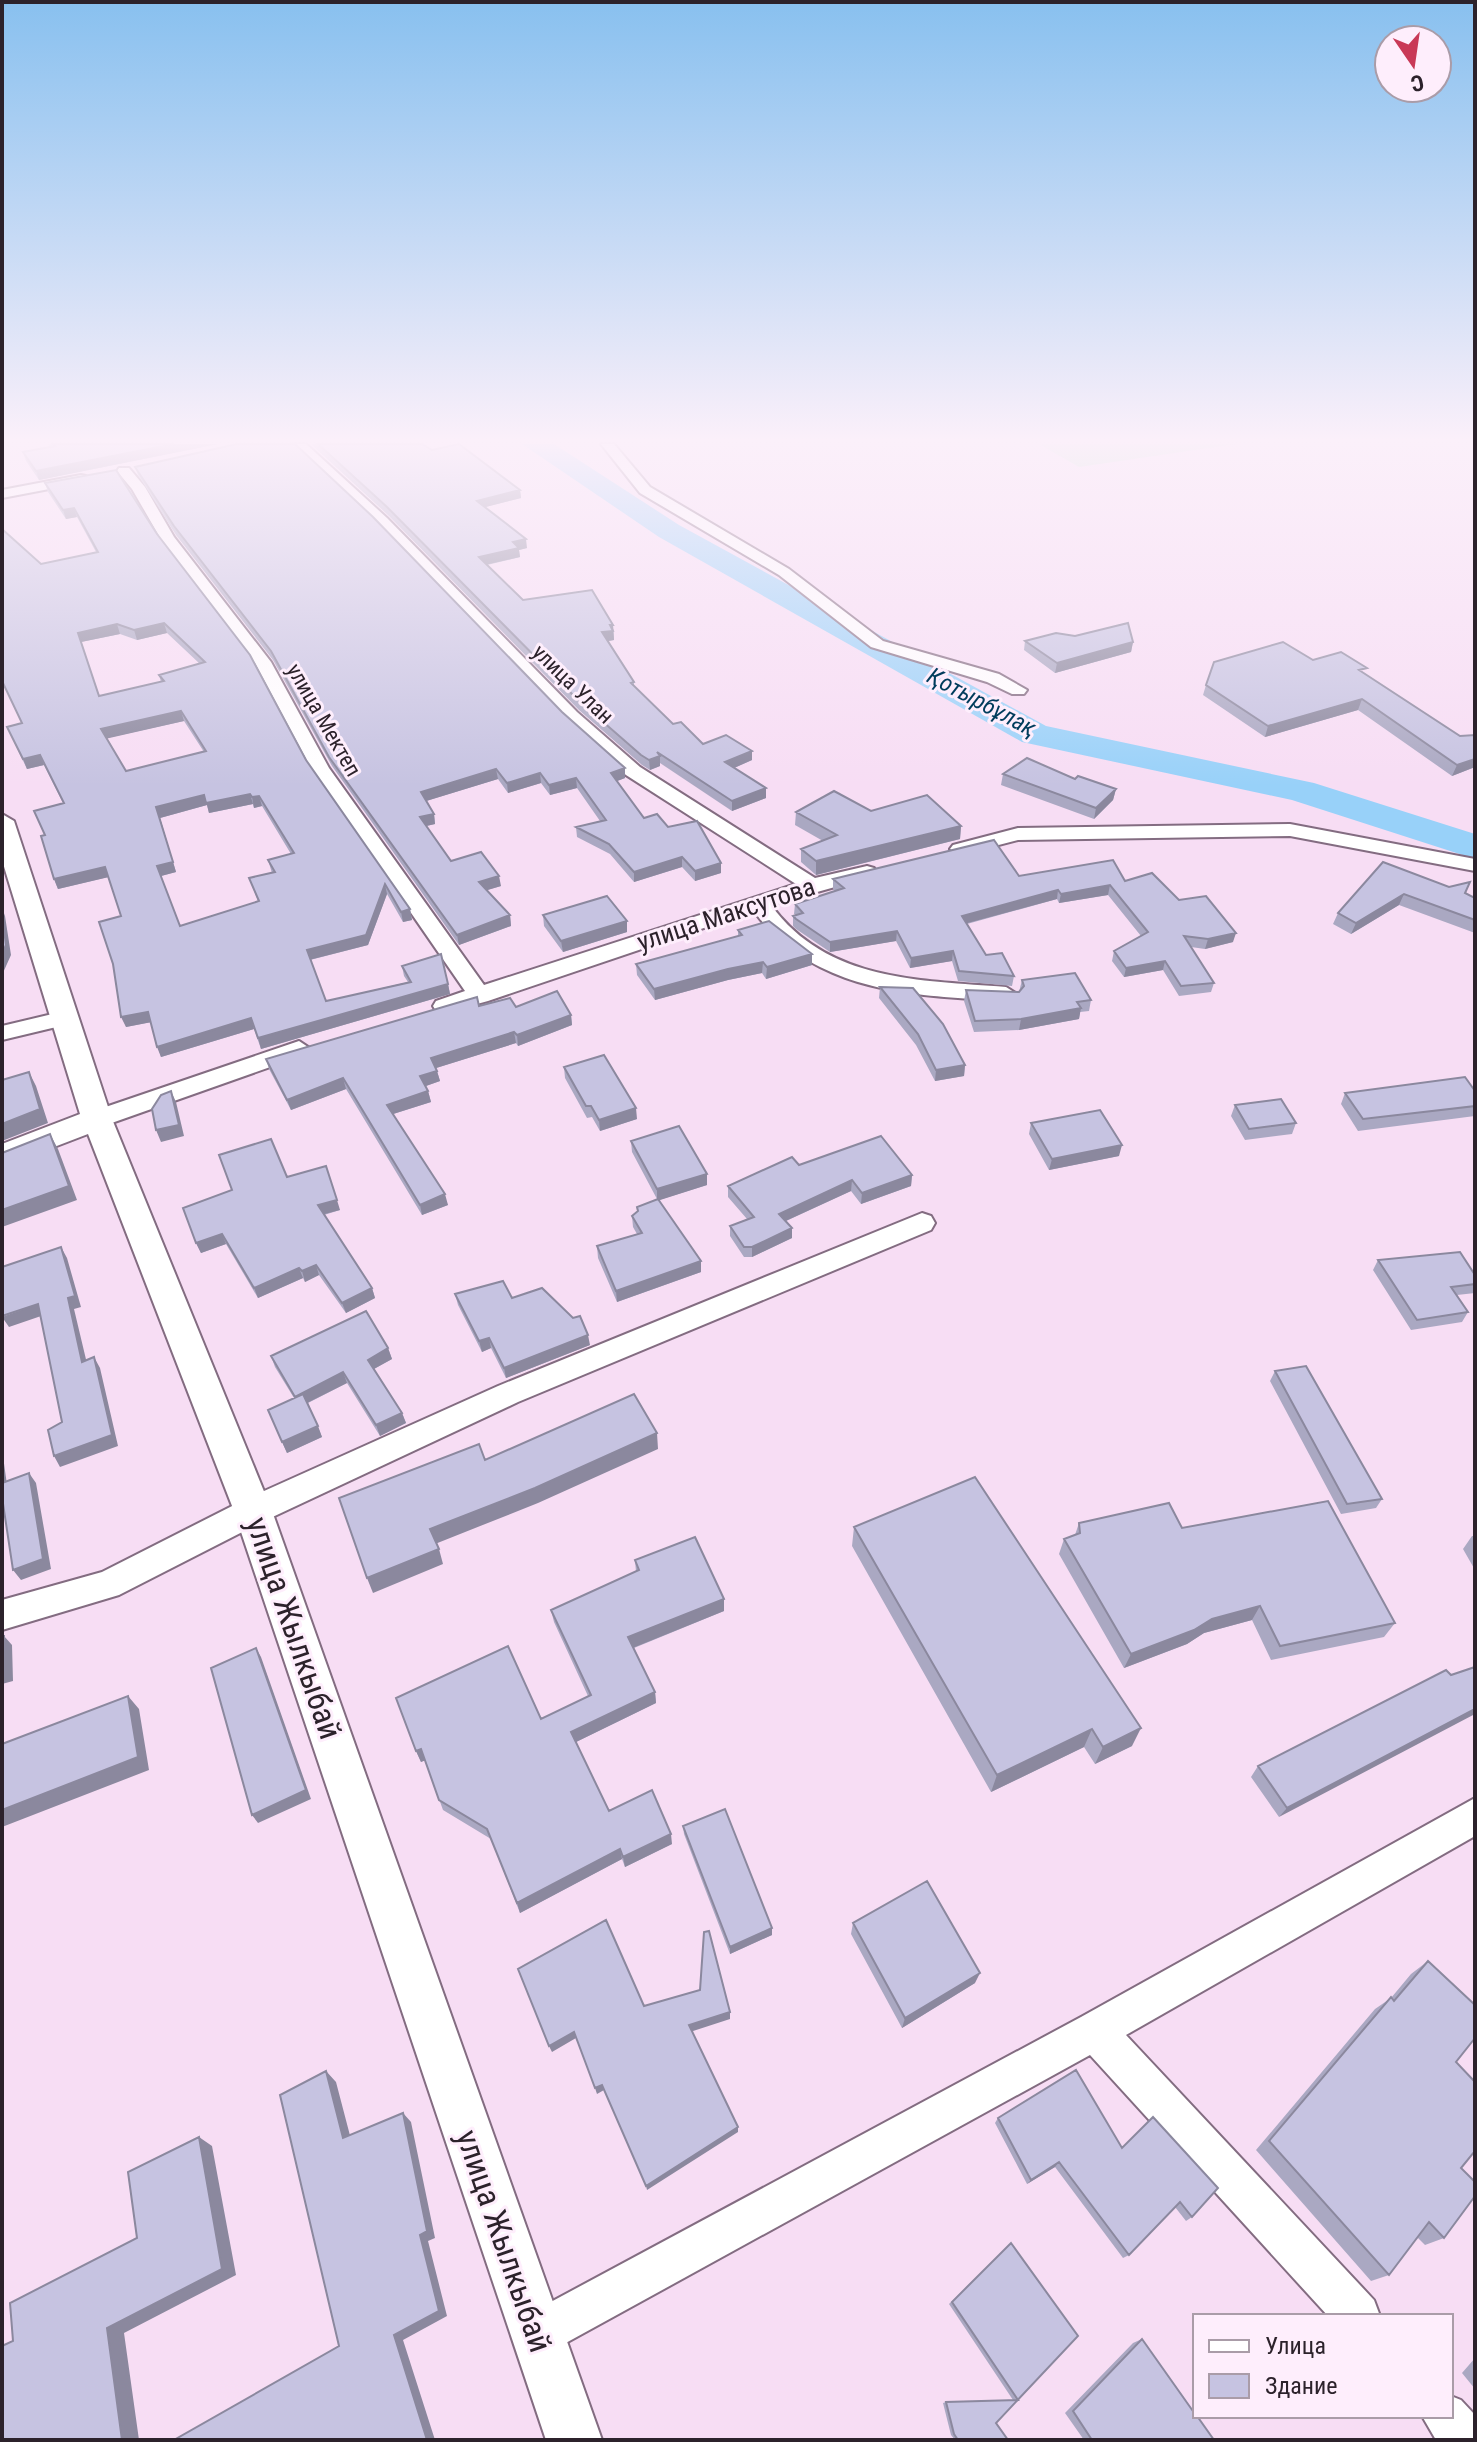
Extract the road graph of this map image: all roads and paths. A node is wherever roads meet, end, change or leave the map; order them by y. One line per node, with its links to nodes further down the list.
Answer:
1 (182, 558): 12 (street, улица Мектеп)
2 (418, 558): 9 (street, улица Улан)
3 (760, 558): 4 (street)
4 (1018, 690)
5 (2, 821): 14 (street, улица Жылкыбай)
6 (945, 852): 7 (street)
7 (1475, 865)
8 (886, 867): 9 (street, улица Максутова)
9 (812, 885): 10 (street, улица Максутова)
10 (760, 905): 11 (street); 12 (street, улица Максутова)
11 (1008, 995)
12 (480, 996): 13 (street, улица Максутова)
13 (421, 1013)
14 (65, 1018): 15 (street); 17 (street, улица Жылкыбай)
15 (2, 1033)
16 (318, 1044): 17 (street)
17 (97, 1119): 18 (street); 20 (street, улица Жылкыбай)
18 (2, 1156)
19 (922, 1223): 20 (street)
20 (253, 1511): 21 (street); 25 (street, улица Жылкыбай)
21 (2, 1615)
22 (1473, 1821): 23 (street)
23 (1095, 2031): 24 (street); 25 (street)
24 (1356, 2314)
25 (537, 2334): 27 (street, улица Жылкыбай)
26 (1447, 2418): 28 (street)
27 (574, 2440)
28 (1466, 2440)

